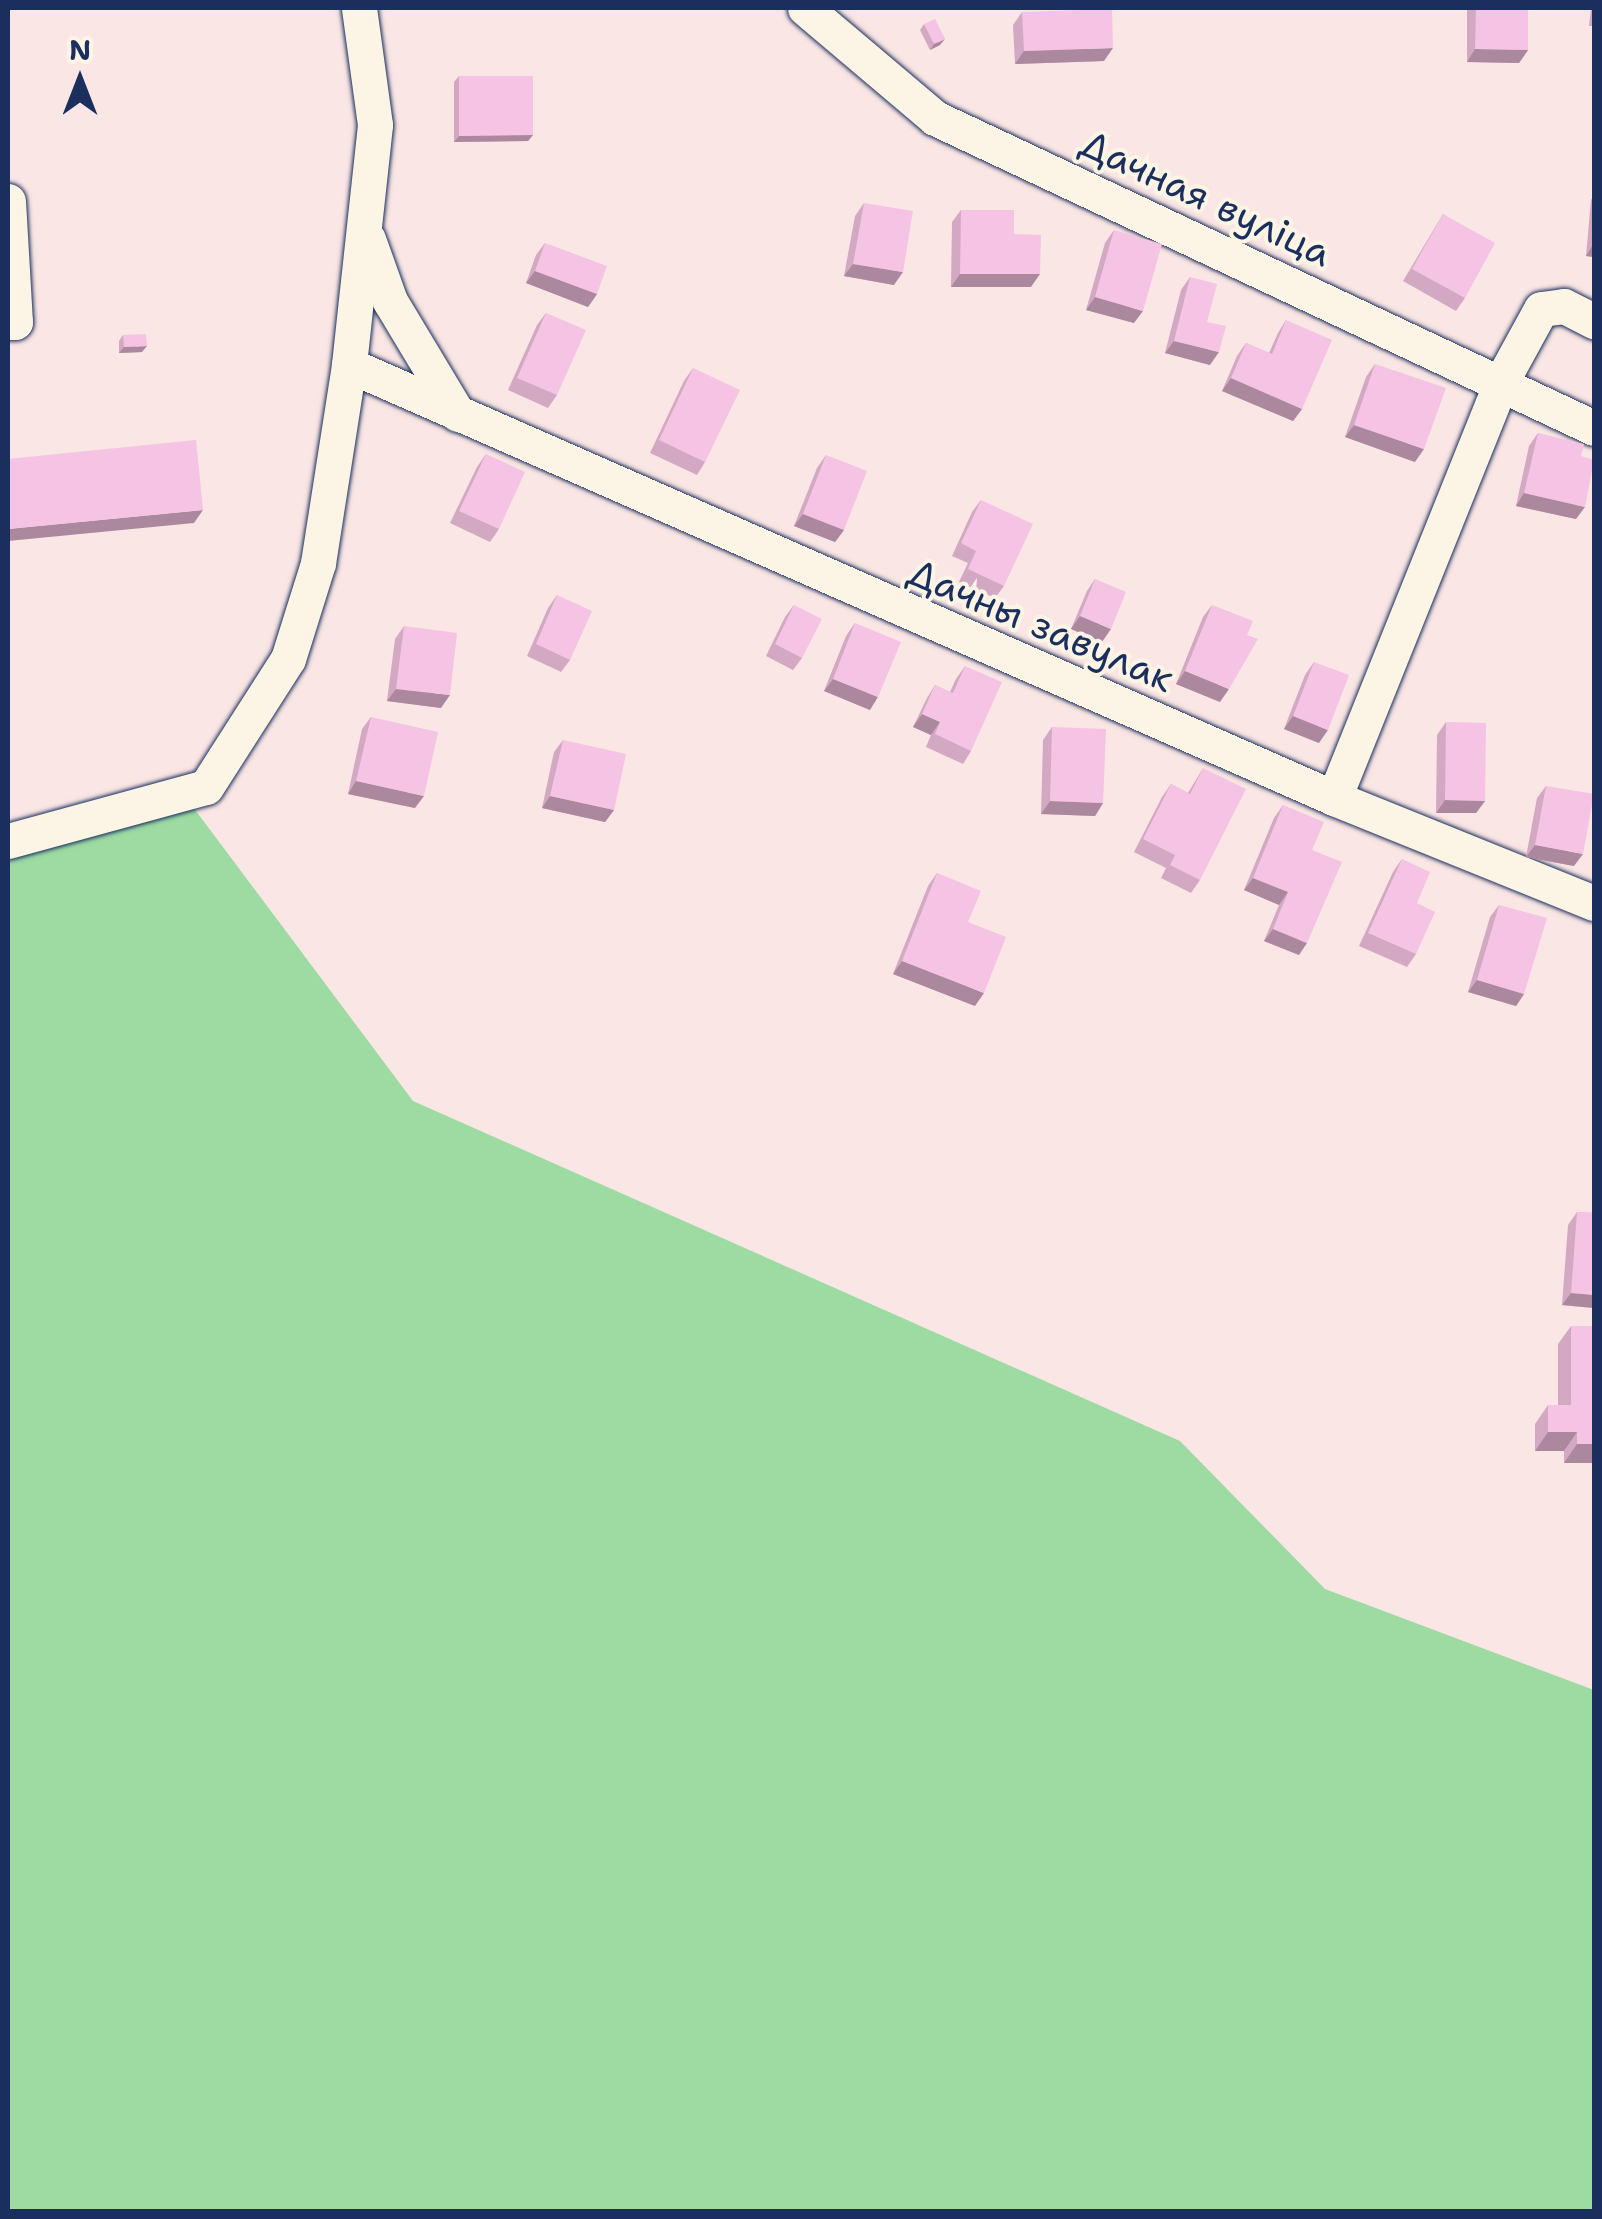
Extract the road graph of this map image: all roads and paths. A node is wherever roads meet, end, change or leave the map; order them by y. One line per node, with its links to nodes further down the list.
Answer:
1 (359, 8): 4 (street)
2 (806, 8): 8 (street, Дачная вуліца)
3 (8, 201): 6 (street)
4 (364, 228): 7 (street); 9 (street)
5 (1594, 321): 8 (street)
6 (11, 322)
7 (349, 366): 9 (street, Дачны завулак); 12 (street)
8 (1501, 382): 10 (street, Дачная вуліца); 11 (street)
9 (459, 414): 11 (street, Дачны завулак)
10 (1594, 428)
11 (1334, 798): 13 (street, Дачны завулак)
12 (8, 841)
13 (1594, 903)

